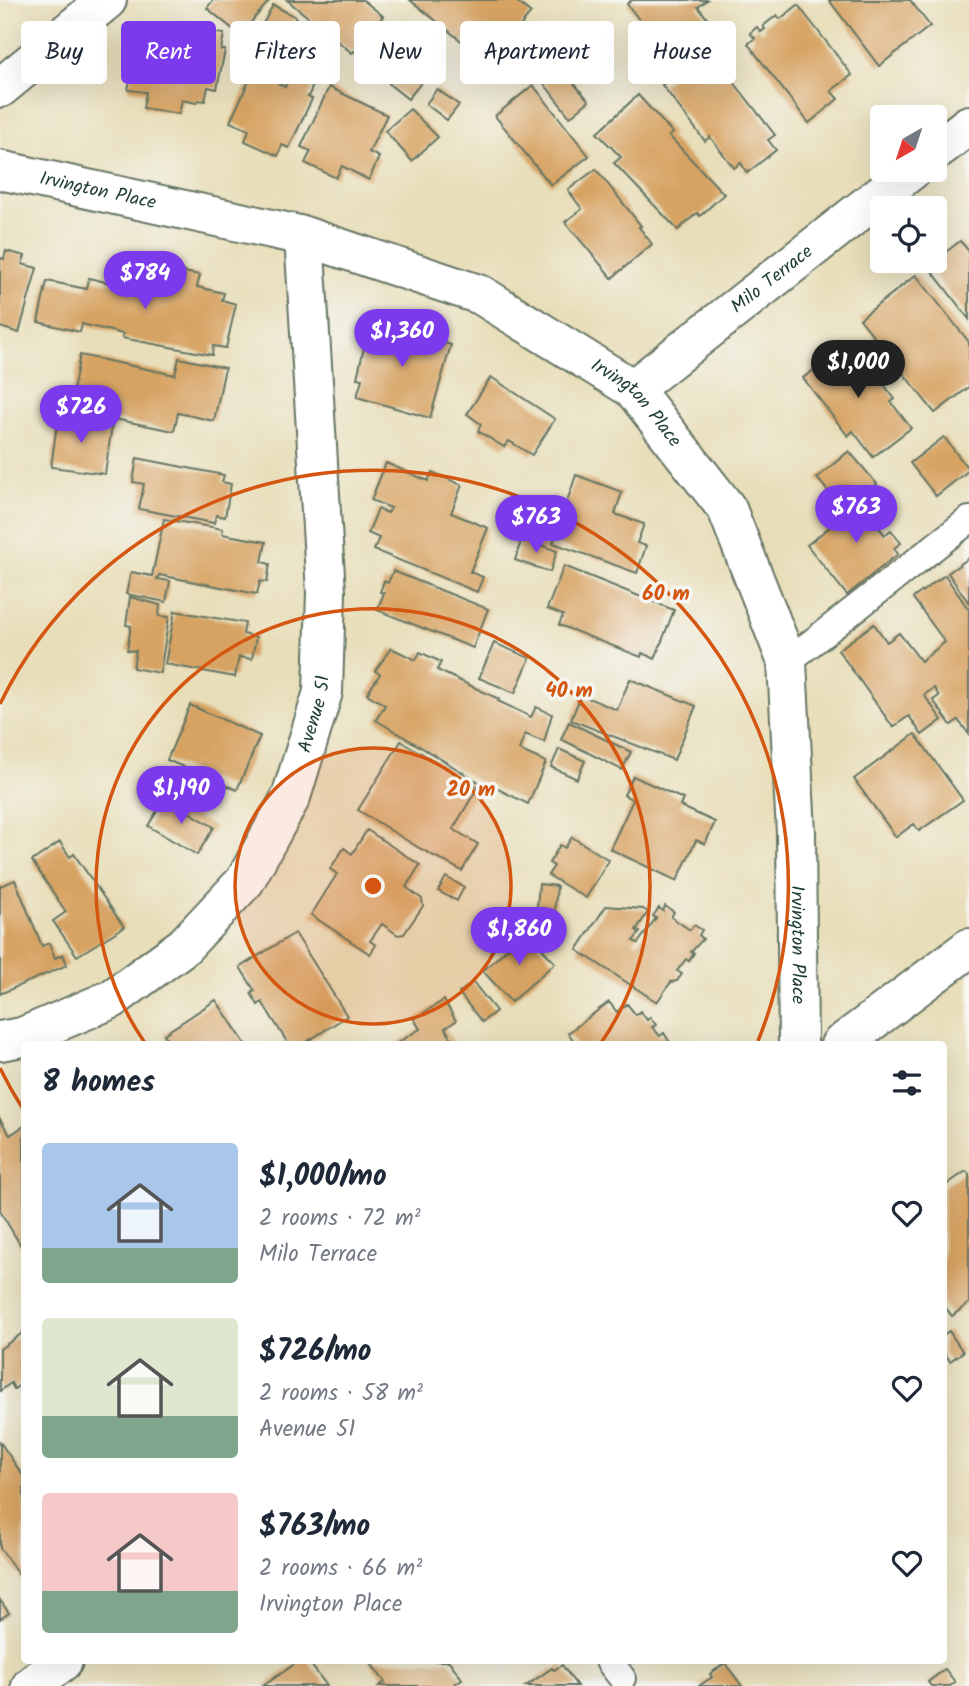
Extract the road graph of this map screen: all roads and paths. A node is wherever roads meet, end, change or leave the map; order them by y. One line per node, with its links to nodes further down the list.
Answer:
1 (107, 0): 2 (street)
2 (0, 88)
3 (969, 125): 4 (street)
4 (947, 142)
5 (0, 170): 7 (street, Irvington Place)
6 (897, 182): 8 (street, Milo Terrace)
7 (304, 236): 8 (street, Irvington Place); 12 (street, Avenue 51)
8 (633, 389): 10 (street, Irvington Place)
9 (969, 520): 10 (lane)
10 (787, 662): 13 (street, Irvington Place)
11 (969, 948): 14 (street)
12 (0, 1041)
13 (798, 1041)
14 (845, 1041)
15 (59, 1664): 16 (street)
16 (31, 1686)

